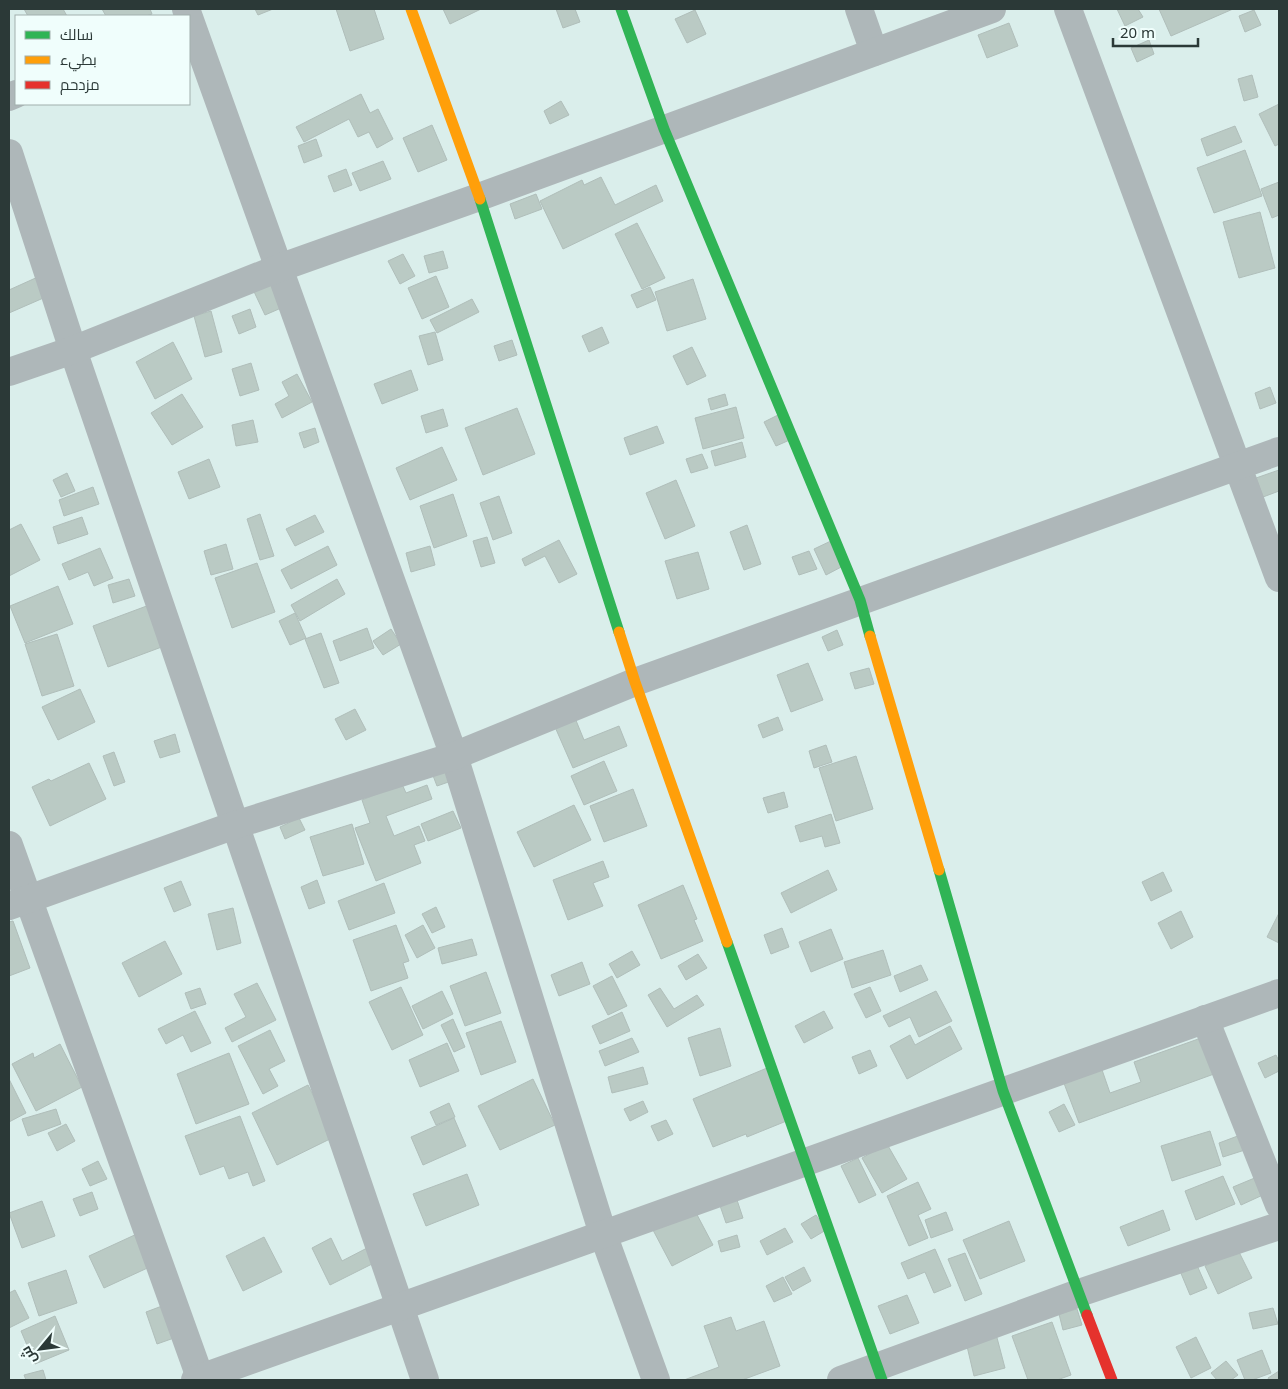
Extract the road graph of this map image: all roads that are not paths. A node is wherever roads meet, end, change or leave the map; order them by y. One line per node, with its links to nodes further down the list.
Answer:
1 (411, 9): 11 (street)
2 (621, 9): 9 (street)
3 (859, 9): 8 (street)
4 (992, 9): 8 (street)
5 (1068, 9): 16 (street)
6 (190, 26): 7 (street)
7 (193, 39): 12 (street)
8 (874, 52): 9 (street)
9 (664, 128): 11 (street); 18 (street)
10 (9, 153): 13 (street)
11 (479, 196): 12 (street); 19 (street)
12 (279, 268): 13 (street); 20 (street)
13 (73, 350): 14 (street); 21 (street)
14 (9, 372)
15 (1279, 451): 16 (street)
16 (1239, 465): 17 (street); 18 (street)
17 (1279, 578)
18 (860, 600): 19 (street); 26 (street)
19 (635, 682): 20 (street); 27 (street)
20 (454, 756): 21 (street); 30 (street)
21 (235, 825): 23 (street); 32 (street)
22 (9, 845): 23 (street)
23 (19, 902): 34 (street)
24 (1279, 993): 25 (street)
25 (1205, 1019): 26 (street); 28 (street)
26 (1003, 1091): 27 (street); 31 (street)
27 (804, 1162): 30 (street); 33 (street)
28 (1279, 1206)
29 (1279, 1226): 31 (street)
30 (603, 1234): 32 (street); 36 (street)
31 (1079, 1293): 33 (street); 38 (street)
32 (399, 1307): 34 (street); 35 (street)
33 (880, 1374): 37 (street)
34 (199, 1380)
35 (425, 1380)
36 (656, 1380)
37 (841, 1380)
38 (1112, 1380)

